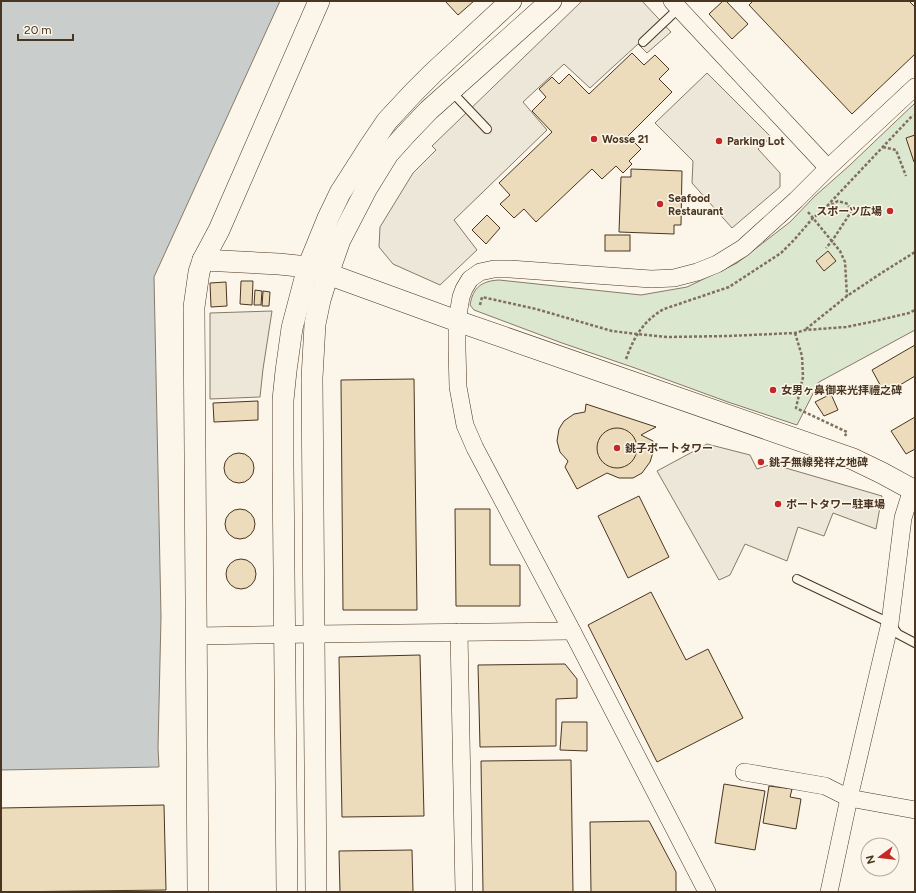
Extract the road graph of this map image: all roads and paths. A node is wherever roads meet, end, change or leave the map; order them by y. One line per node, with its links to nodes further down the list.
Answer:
1 (319, 1): 20 (street)
2 (511, 1): 21 (street)
3 (550, 1): 7 (street)
4 (675, 5): 5 (lane); 13 (street)
5 (643, 42)
6 (915, 87): 13 (street)
7 (451, 91): 11 (lane); 22 (street)
8 (915, 113): 9 (path)
9 (910, 118): 10 (path); 12 (path)
10 (915, 119)
11 (487, 129)
12 (883, 147): 14 (path); 15 (path)
13 (828, 168): 26 (street)
14 (906, 176)
15 (824, 209): 16 (path); 17 (path)
16 (813, 218): 17 (path); 29 (path)
17 (832, 241): 18 (path); 23 (path)
18 (826, 248)
19 (915, 252): 23 (path)
20 (203, 260): 21 (street); 39 (street)
21 (308, 267): 22 (street); 38 (street)
22 (328, 274): 26 (street); 37 (street)
23 (847, 296): 27 (path)
24 (480, 305): 29 (path)
25 (915, 310): 27 (path)
26 (457, 321): 32 (street); 35 (street)
27 (805, 330): 28 (path)
28 (795, 333): 29 (path); 31 (path)
29 (637, 334): 30 (path)
30 (626, 360)
31 (844, 438)
32 (914, 490): 34 (street)
33 (797, 579): 34 (lane)
34 (890, 623): 40 (lane); 42 (street)
35 (572, 631): 36 (street); 48 (street)
36 (459, 632): 37 (street); 47 (street)
37 (314, 634): 38 (street); 46 (street)
38 (284, 635): 39 (street); 45 (street)
39 (196, 636): 44 (street)
40 (915, 643)
41 (744, 772): 42 (street)
42 (849, 798): 43 (street); 49 (street)
43 (915, 810)
44 (198, 892)
45 (287, 892)
46 (316, 892)
47 (464, 892)
48 (707, 892)
49 (829, 892)

